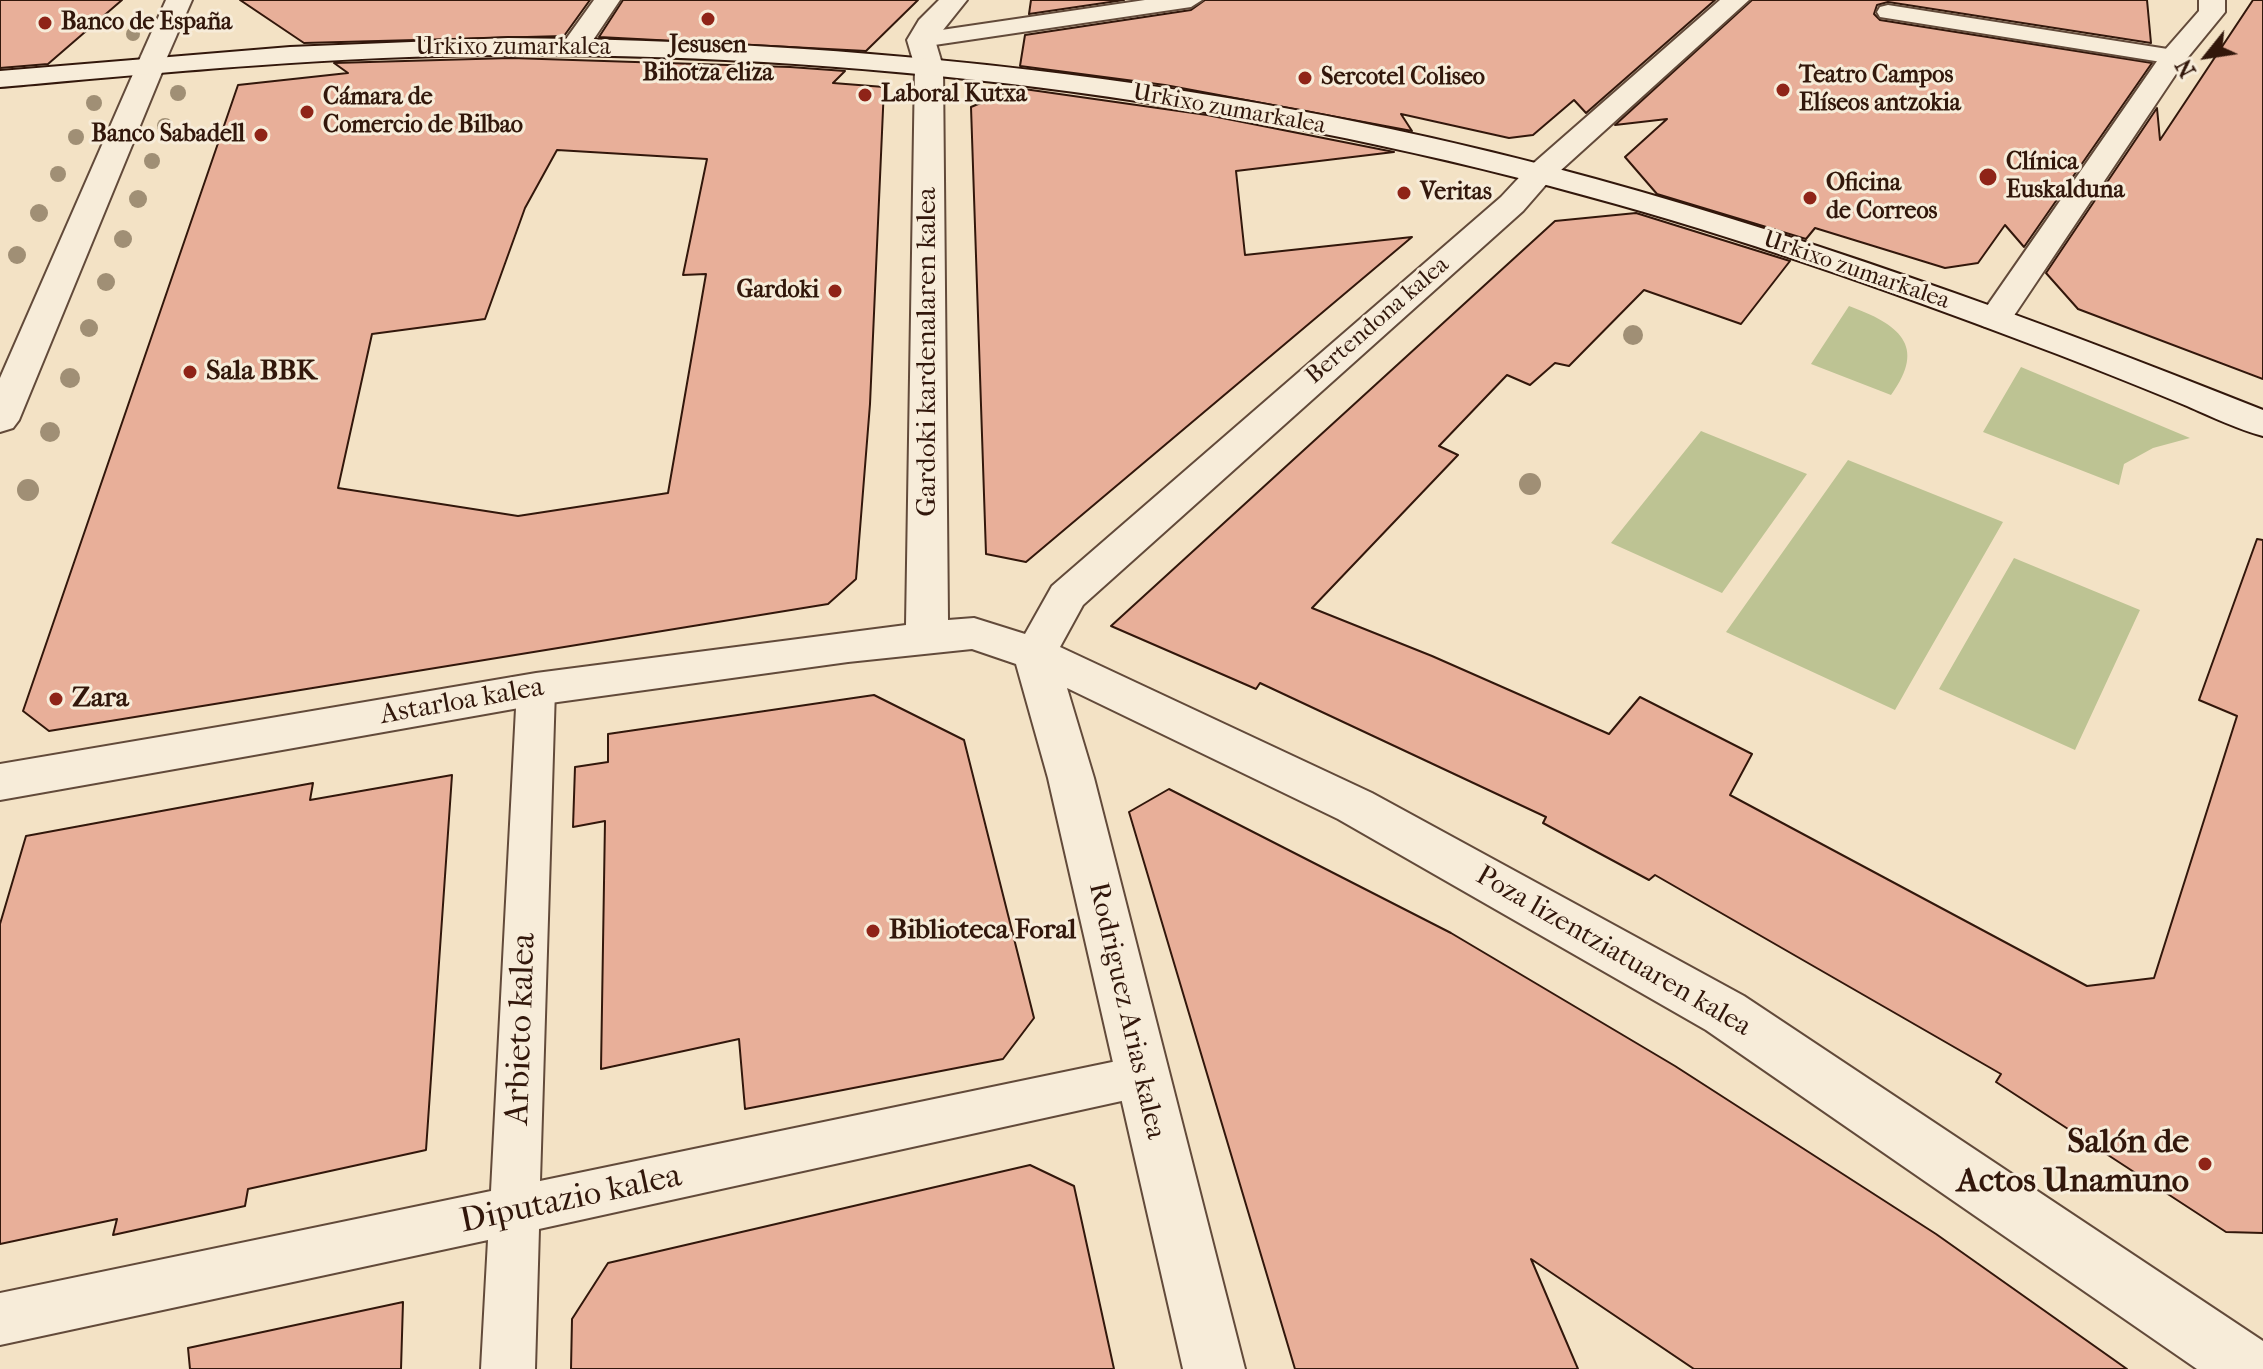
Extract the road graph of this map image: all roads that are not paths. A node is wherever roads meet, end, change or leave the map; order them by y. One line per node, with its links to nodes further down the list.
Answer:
1 (179, 0): 11 (street)
2 (607, 0): 8 (street)
3 (954, 0): 9 (street)
4 (1191, 0): 9 (street)
5 (1736, 0): 13 (street, Bertendona kalea)
6 (2212, 0): 10 (street)
7 (1888, 12): 10 (street)
8 (575, 46): 9 (street, Urkixo zumarkalea); 11 (street, Urkixo zumarkalea)
9 (925, 54): 13 (street, Urkixo zumarkalea); 17 (street, Gardoki kardenalaren kalea)
10 (2174, 57): 14 (street)
11 (151, 65): 12 (street, Urkixo zumarkalea); 15 (street)
12 (0, 79)
13 (1539, 174): 14 (street, Urkixo zumarkalea); 18 (street, Bertendona kalea)
14 (1995, 319): 16 (street, Urkixo zumarkalea)
15 (0, 420)
16 (2263, 424)
17 (927, 637): 18 (street, Poza lizentziatuaren kalea); 19 (street, Astarloa kalea)
18 (1035, 654): 21 (street, Rodriguez Arias kalea); 26 (street, Poza lizentziatuaren kalea)
19 (536, 689): 20 (street, Astarloa kalea); 22 (street, Arbieto kalea)
20 (0, 782)
21 (1141, 1078): 22 (street, Diputazio kalea); 25 (street, Rodriguez Arias kalea)
22 (514, 1212): 23 (street, Diputazio kalea); 24 (street, Arbieto kalea)
23 (0, 1319)
24 (508, 1369)
25 (1214, 1369)
26 (2251, 1369)

